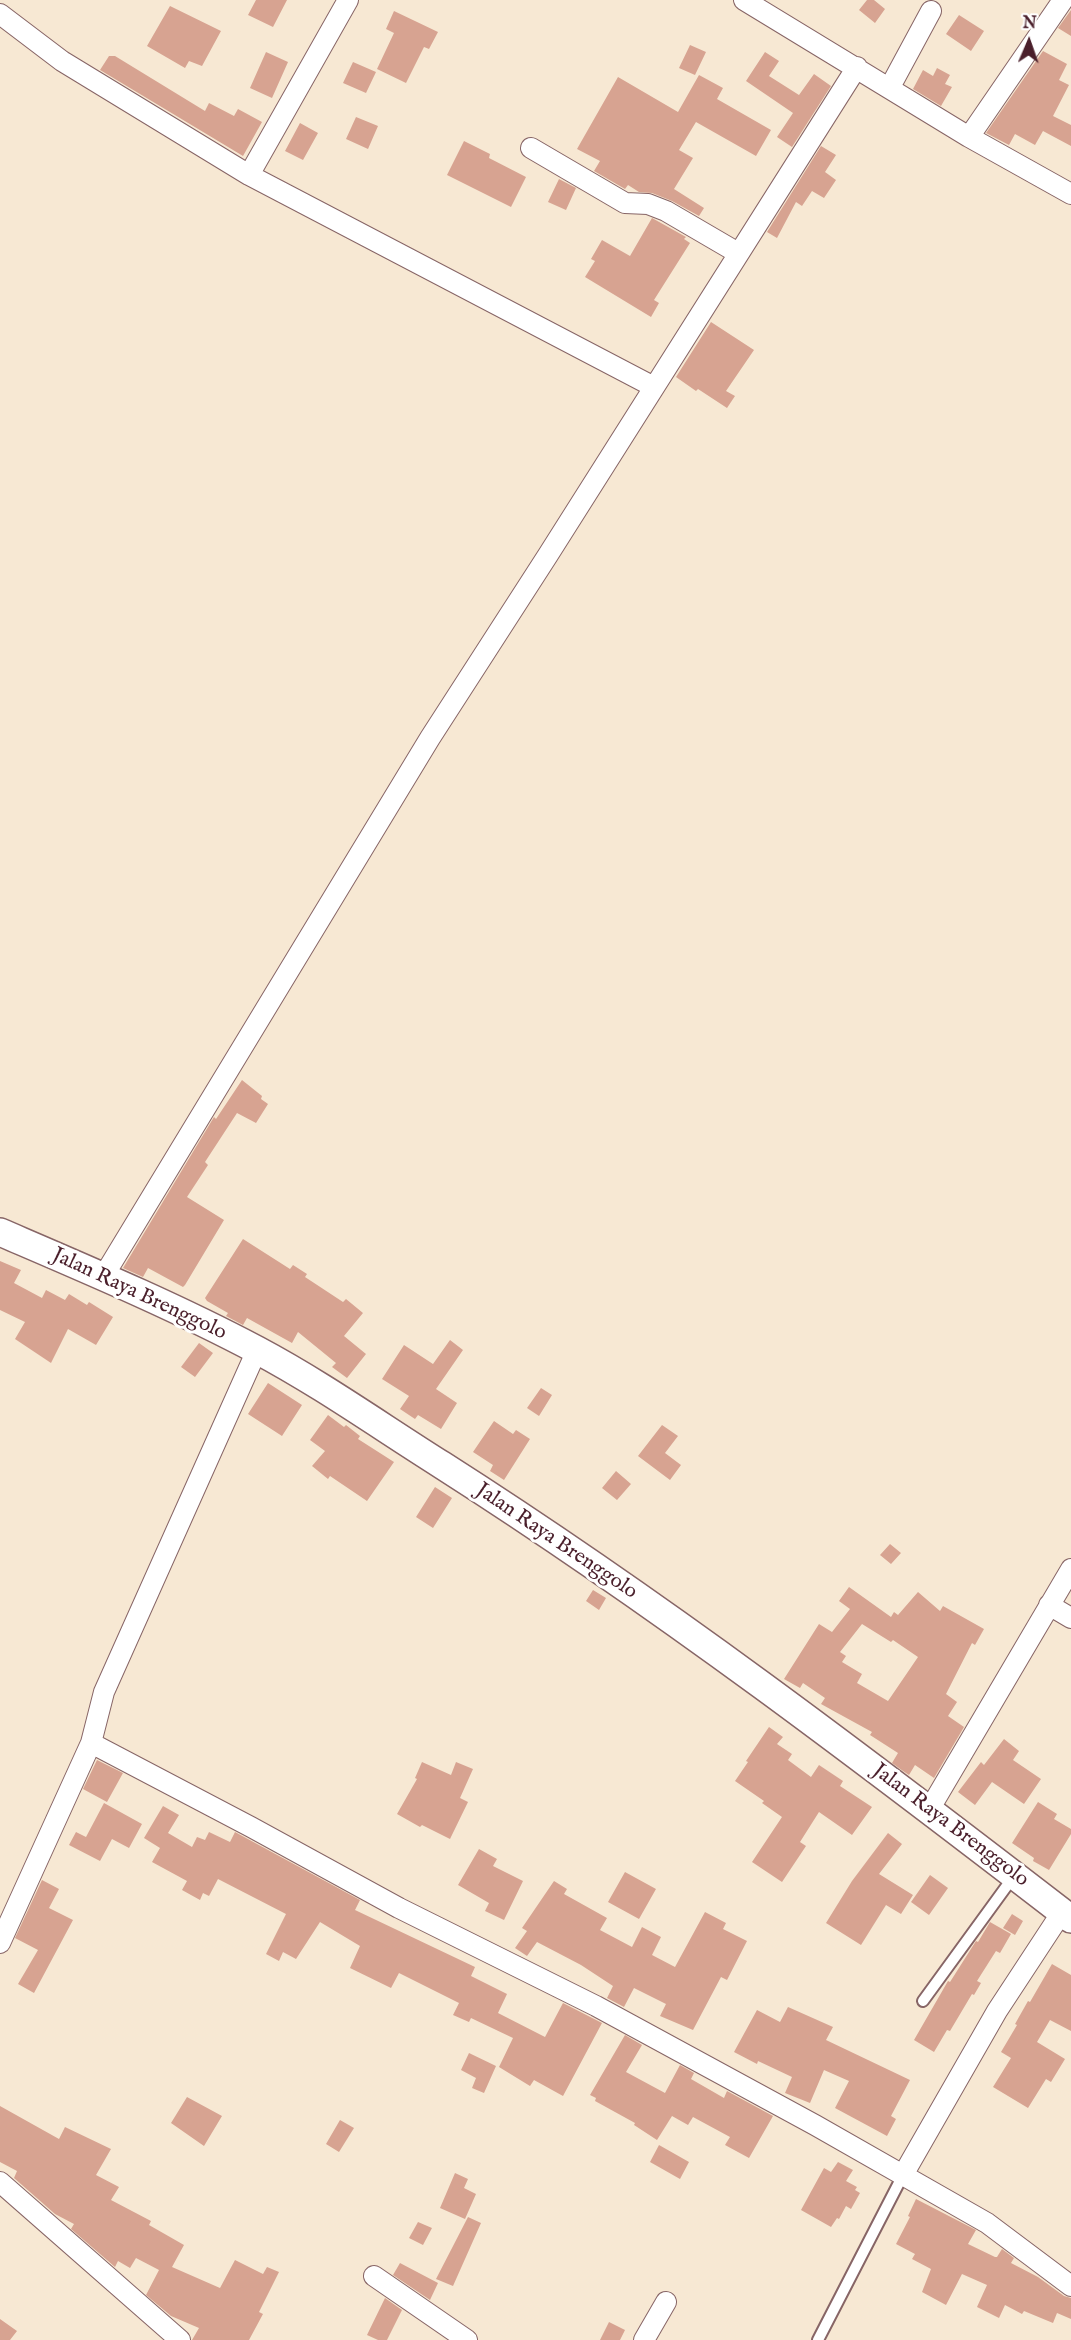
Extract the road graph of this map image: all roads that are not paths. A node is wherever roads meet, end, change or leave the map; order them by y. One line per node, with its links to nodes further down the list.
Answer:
1 (348, 0): 10 (street)
2 (744, 0): 6 (street)
3 (1063, 0): 8 (street)
4 (932, 11): 7 (street)
5 (0, 14): 10 (street)
6 (857, 67): 7 (street); 12 (street)
7 (890, 87): 8 (street)
8 (969, 137): 11 (street)
9 (531, 148): 12 (street)
10 (249, 175): 13 (street)
11 (1071, 194)
12 (738, 253): 13 (street)
13 (654, 387): 15 (street)
14 (0, 1232): 15 (main road, Jalan Raya Brenggolo)
15 (104, 1277): 16 (main road, Jalan Raya Brenggolo)
16 (257, 1350): 20 (street); 21 (main road, Jalan Raya Brenggolo)
17 (1071, 1569): 18 (street)
18 (1049, 1605): 19 (street); 21 (street)
19 (1071, 1618)
20 (91, 1743): 24 (street); 26 (street)
21 (929, 1810): 22 (main road, Jalan Raya Brenggolo)
22 (1014, 1875): 23 (main road, Jalan Raya Brenggolo); 25 (lane)
23 (1066, 1916): 26 (street)
24 (0, 1943)
25 (922, 2001)
26 (903, 2175): 29 (street); 34 (lane)
27 (0, 2182): 31 (street)
28 (374, 2276): 32 (street)
29 (1071, 2286)
30 (666, 2302): 33 (street)
31 (180, 2340)
32 (467, 2340)
33 (644, 2340)
34 (818, 2340)

